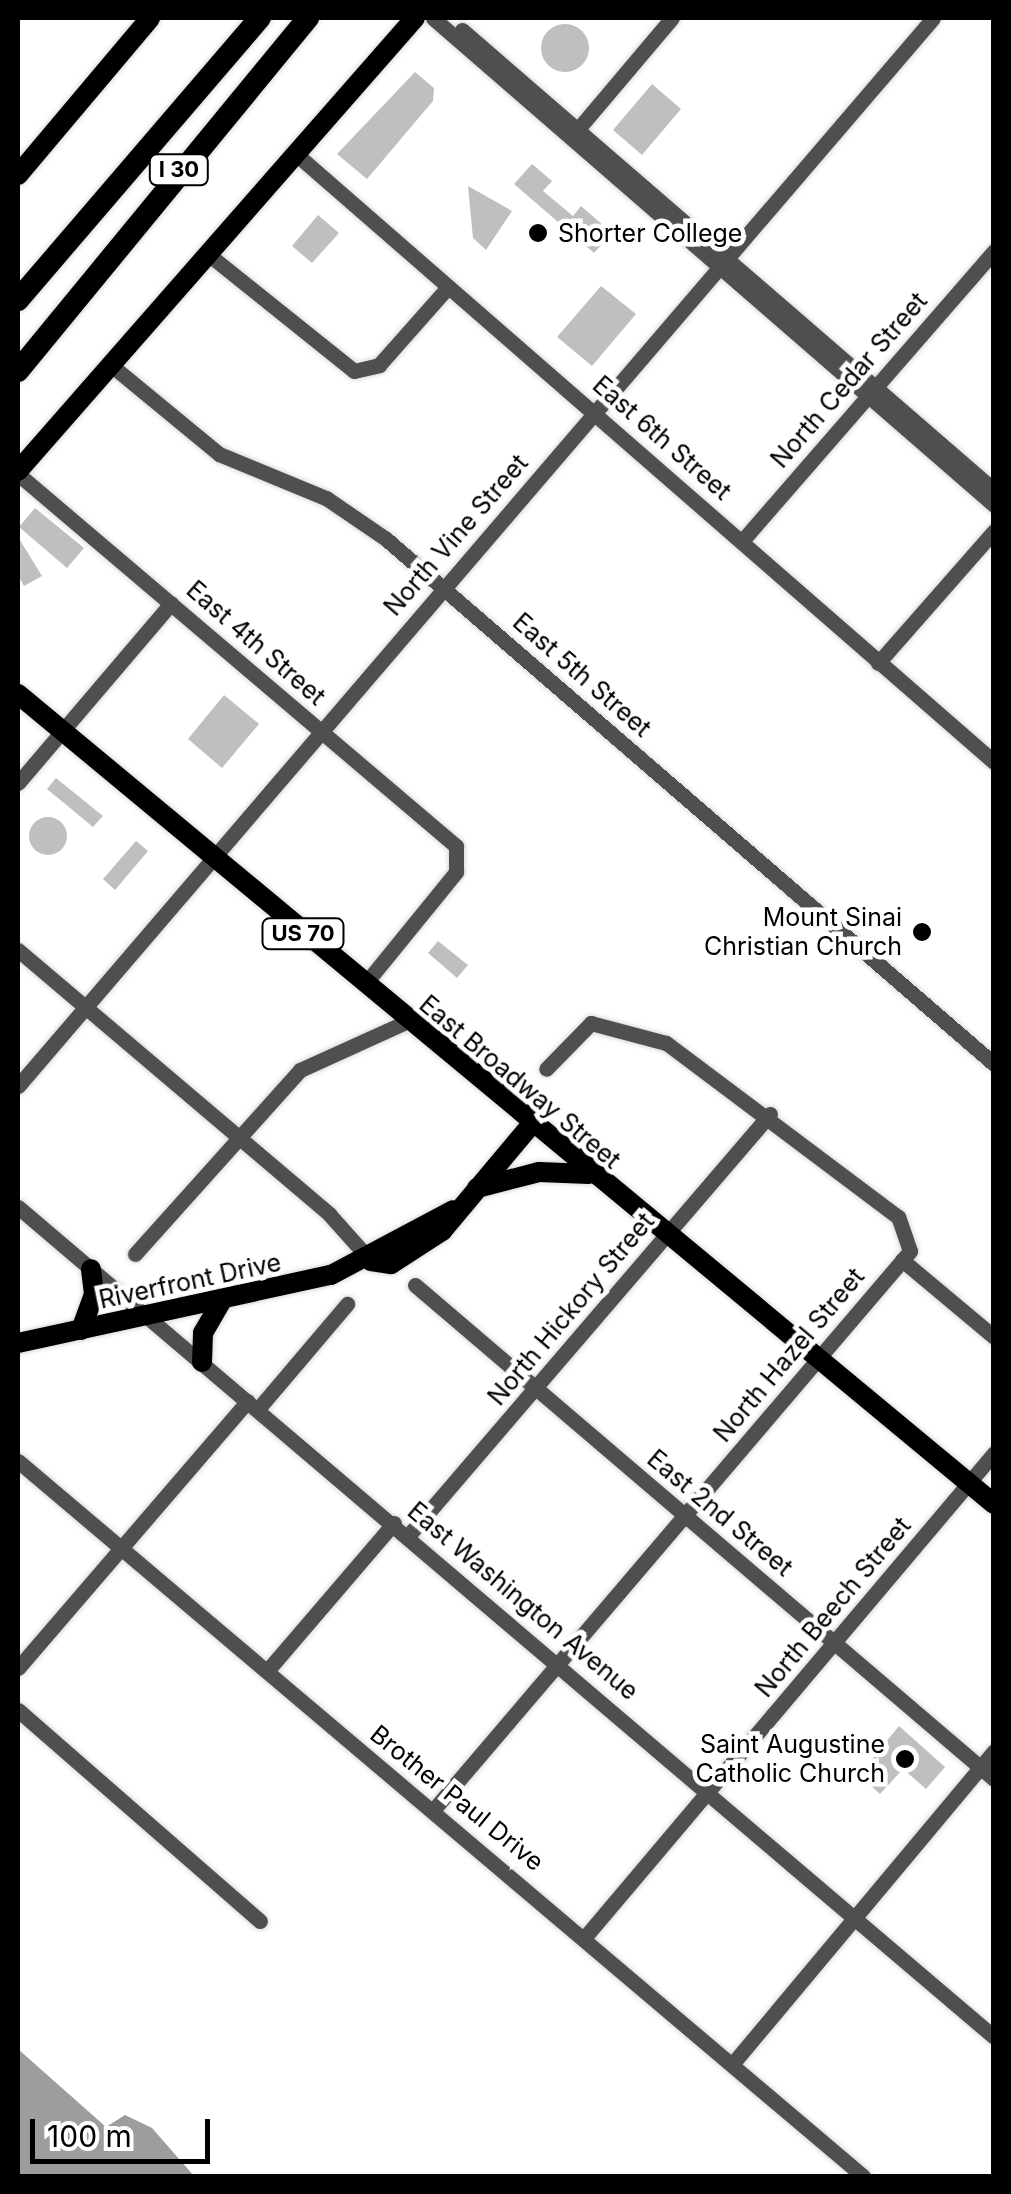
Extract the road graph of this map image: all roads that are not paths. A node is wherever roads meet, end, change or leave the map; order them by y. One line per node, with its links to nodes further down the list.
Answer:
1 (260, 18): 16 (highway, I 30)
2 (308, 18): 18 (highway, I 30)
3 (415, 18): 10 (main road)
4 (433, 18): 9 (street)
5 (448, 18): 9 (street)
6 (672, 18): 9 (street)
7 (933, 18): 14 (street, North Vine Street)
8 (142, 20): 11 (main road)
9 (574, 133): 14 (street)
10 (296, 154): 13 (main road); 15 (street, East 6th Street)
11 (18, 175)
12 (994, 250): 19 (street, North Cedar Street)
13 (208, 254): 15 (street); 17 (main road)
14 (722, 262): 19 (street); 20 (street, North Vine Street)
15 (448, 287): 20 (street, East 6th Street)
16 (18, 300)
17 (111, 365): 21 (main road); 26 (street, East 5th Street)
18 (18, 371)
19 (872, 392): 22 (street); 23 (street); 25 (street, North Cedar Street)
20 (594, 412): 25 (street, East 6th Street); 26 (street, North Vine Street)
21 (18, 472): 27 (street, East 4th Street)
22 (994, 490)
23 (994, 505)
24 (994, 531): 28 (street)
25 (742, 541): 28 (street, East 6th Street)
26 (444, 589): 31 (street, North Vine Street); 39 (street, East 5th Street)
27 (171, 603): 30 (street); 31 (street, East 4th Street)
28 (878, 663): 32 (street, East 6th Street)
29 (18, 694): 30 (main road, East Broadway Street / US 70)
30 (63, 730): 33 (street); 34 (main road, East Broadway Street / US 70)
31 (319, 731): 34 (street, North Vine Street); 36 (street, East 4th Street)
32 (994, 762)
33 (18, 783)
34 (212, 857): 36 (main road, East Broadway Street / US 70); 37 (street, North Vine Street)
35 (18, 950): 37 (street)
36 (365, 984): 38 (main road, East Broadway Street / US 70)
37 (85, 1007): 41 (street, North Vine Street); 44 (street)
38 (408, 1021): 43 (main road, East Broadway Street / US 70); 44 (street)
39 (994, 1064)
40 (546, 1069): 42 (street)
41 (18, 1086)
42 (770, 1114): 48 (street, North Hickory Street); 51 (street)
43 (530, 1126): 45 (main road, East Broadway Street / US 70); 46 (main road, Riverfront Drive)
44 (236, 1136): 49 (street); 50 (street)
45 (589, 1174): 46 (main road); 48 (main road, East Broadway Street / US 70)
46 (476, 1188): 50 (main road, Riverfront Drive)
47 (18, 1206): 52 (street, East Washington Avenue)
48 (665, 1237): 60 (main road, East Broadway Street / US 70); 62 (street, North Hickory Street)
49 (135, 1254)
50 (371, 1260): 54 (main road, Riverfront Drive)
51 (902, 1260): 58 (street); 60 (street, North Hazel Street)
52 (91, 1268): 56 (street, East Washington Avenue); 57 (main road)
53 (415, 1285): 62 (street, East 2nd Street)
54 (223, 1300): 56 (main road, Riverfront Drive); 61 (main road)
55 (348, 1304): 63 (street)
56 (146, 1315): 57 (main road, Riverfront Drive); 61 (street, East Washington Avenue)
57 (81, 1330): 59 (main road, Riverfront Drive)
58 (994, 1337)
59 (18, 1343)
60 (819, 1358): 66 (main road, East Broadway Street / US 70); 68 (street, North Hazel Street)
61 (202, 1362): 63 (street, East Washington Avenue)
62 (536, 1389): 68 (street, East 2nd Street); 70 (street, North Hickory Street)
63 (253, 1405): 69 (street, East Washington Avenue); 71 (street)
64 (994, 1453): 66 (street, North Beech Street)
65 (18, 1461): 71 (street, Brother Paul Drive)
66 (969, 1483): 67 (main road, East Broadway Street / US 70); 72 (street, North Beech Street)
67 (994, 1504)
68 (685, 1516): 72 (street, East 2nd Street); 73 (street, North Hazel Street)
69 (394, 1524): 70 (street, East Washington Avenue); 75 (street)
70 (408, 1536): 73 (street, East Washington Avenue)
71 (120, 1548): 74 (street); 75 (street, Brother Paul Drive)
72 (834, 1642): 78 (street, East 2nd Street); 80 (street, North Beech Street)
73 (558, 1663): 80 (street, East Washington Avenue); 81 (street, North Hazel Street)
74 (18, 1668)
75 (267, 1671): 81 (street, Brother Paul Drive)
76 (18, 1710): 83 (street)
77 (994, 1752): 78 (street)
78 (980, 1767): 79 (street, East 2nd Street); 82 (street)
79 (994, 1779)
80 (707, 1790): 82 (street, East Washington Avenue); 84 (street, North Beech Street)
81 (434, 1808): 84 (street, Brother Paul Drive)
82 (856, 1918): 85 (street, East Washington Avenue); 86 (street)
83 (260, 1921)
84 (585, 1937): 86 (street, Brother Paul Drive)
85 (994, 2037)
86 (734, 2062): 87 (street, Brother Paul Drive)
87 (863, 2176)

